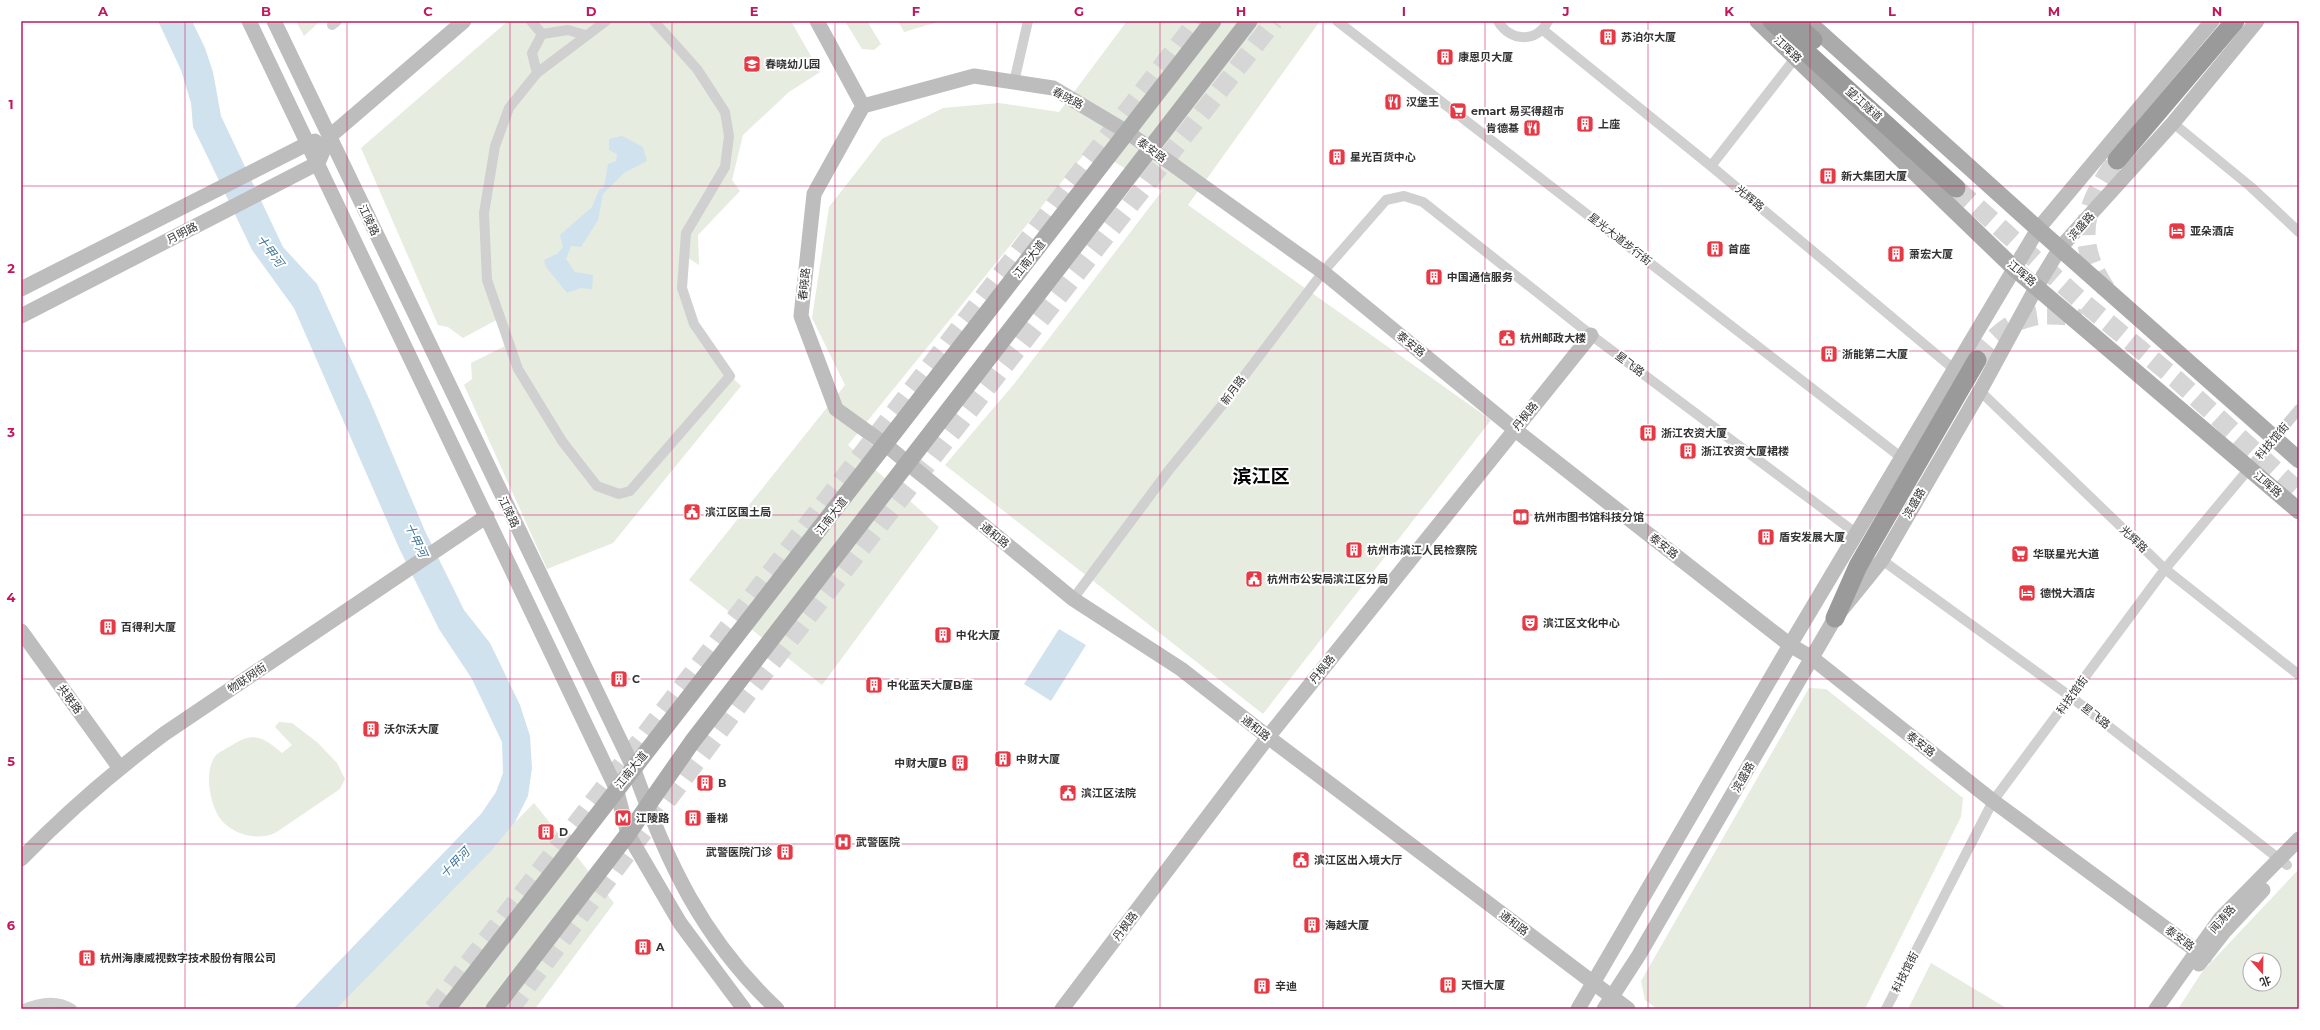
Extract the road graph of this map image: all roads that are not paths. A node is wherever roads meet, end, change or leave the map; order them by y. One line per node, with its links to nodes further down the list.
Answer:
1 (249, 21): 31 (street, 江陵路)
2 (274, 21): 30 (street, 江陵路)
3 (464, 21): 30 (street, 月明路)
4 (532, 21): 22 (street)
5 (606, 21): 23 (street)
6 (654, 21): 25 (street)
7 (817, 21): 27 (street)
8 (1028, 21): 26 (street)
9 (1213, 21): 29 (main road, 江南大道)
10 (1250, 21): 32 (main road)
11 (1337, 21): 53 (street, 星光大道步行街)
12 (1498, 21): 21 (street)
13 (1548, 21): 21 (street)
14 (1758, 21): 24 (main road, 江晖路)
15 (1772, 21): 16 (highway, 望江隧道)
16 (1792, 21)
17 (1807, 21): 37 (main road)
18 (2212, 21): 37 (street)
19 (2235, 21): 33 (highway)
20 (2257, 21): 28 (street, 滨盛路)
21 (1543, 30): 35 (street, 光辉路)
22 (542, 34): 23 (street); 25 (street)
23 (585, 35): 25 (street)
24 (1796, 57): 35 (street); 40 (main road, 江晖路)
25 (537, 73)
26 (1014, 82): 27 (street, 春晓路); 29 (street, 春晓路)
27 (863, 106): 52 (street, 春晓路)
28 (2173, 123): 38 (street); 39 (street, 滨盛路)
29 (1127, 132): 32 (street, 泰安路); 52 (main road, 江南大道)
30 (330, 137): 31 (street, 月明路); 34 (street, 月明路); 71 (street, 江陵路)
31 (306, 144): 34 (street, 江陵路); 43 (street, 月明路)
32 (1149, 148): 41 (street, 泰安路); 55 (main road)
33 (2117, 160)
34 (318, 163): 44 (street, 月明路); 58 (street, 江陵路)
35 (1712, 166): 47 (street, 光辉路)
36 (1404, 196): 41 (street, 新月路); 45 (street, 星飞路)
37 (2038, 229): 39 (main road); 40 (street)
38 (2299, 232)
39 (2060, 248): 42 (street, 滨盛路); 51 (main road)
40 (2014, 268): 42 (main road, 江晖路); 47 (street)
41 (1323, 272): 50 (street, 泰安路); 62 (street, 新月路)
42 (2036, 286): 48 (street, 滨盛路); 56 (main road, 江晖路)
43 (21, 289)
44 (21, 316)
45 (1591, 335): 50 (street, 丹枫路); 59 (street, 星飞路)
46 (1977, 360): 63 (highway)
47 (1954, 370): 53 (street)
48 (1980, 391): 60 (street, 滨盛路); 61 (street, 光辉路)
49 (2299, 408): 51 (street, 科技馆街)
50 (1514, 429): 65 (street, 泰安路); 69 (street, 丹枫路)
51 (2275, 438): 54 (main road); 56 (street, 科技馆街)
52 (886, 444): 55 (street, 通和路); 71 (main road, 江南大道)
53 (1902, 458): 59 (street)
54 (2299, 460)
55 (907, 463): 62 (street, 通和路); 74 (main road)
56 (2249, 468): 57 (main road, 江晖路); 61 (street, 科技馆街)
57 (2299, 511)
58 (487, 516): 70 (street, 物联网街); 72 (street, 江陵路)
59 (1857, 534): 65 (street)
60 (1882, 560): 63 (street, 滨盛路); 68 (street, 星飞路)
61 (2165, 569): 67 (street, 光辉路); 68 (street, 科技馆街)
62 (1073, 599): 69 (street, 通和路)
63 (1835, 618): 66 (street, 滨盛路)
64 (21, 630): 70 (street, 共联路)
65 (1790, 645): 66 (street, 泰安路); 81 (street)
66 (1812, 658): 73 (street, 泰安路); 82 (street, 滨盛路)
67 (2299, 675)
68 (2071, 697): 73 (street, 科技馆街); 79 (street, 星飞路)
69 (1268, 737): 81 (street, 通和路); 89 (street, 丹枫路)
70 (119, 767): 78 (street, 物联网街)
71 (633, 767): 72 (main road, 江南大道); 74 (street, 江陵路)
72 (616, 788): 75 (street, 江陵路); 85 (main road, 江南大道)
73 (1994, 801): 80 (street, 泰安路); 92 (street, 科技馆街)
74 (646, 805): 75 (main road); 88 (street, 江陵路)
75 (628, 834): 86 (main road); 87 (street, 江陵路)
76 (2299, 839): 79 (street, 闻涛路)
77 (2299, 852): 79 (street, 闻涛路)
78 (21, 858)
79 (2284, 861): 80 (street, 闻涛路)
80 (2201, 954): 93 (street, 闻涛路); 94 (street, 闻涛路)
81 (1593, 983): 82 (street, 通和路); 90 (street)
82 (1608, 1003): 91 (street, 通和路)
83 (24, 1009): 84 (street)
84 (72, 1009)
85 (447, 1009)
86 (494, 1009)
87 (743, 1009)
88 (777, 1009)
89 (1062, 1009)
90 (1578, 1009)
91 (1628, 1009)
92 (1886, 1009)
93 (2156, 1009)
94 (2168, 1009)

